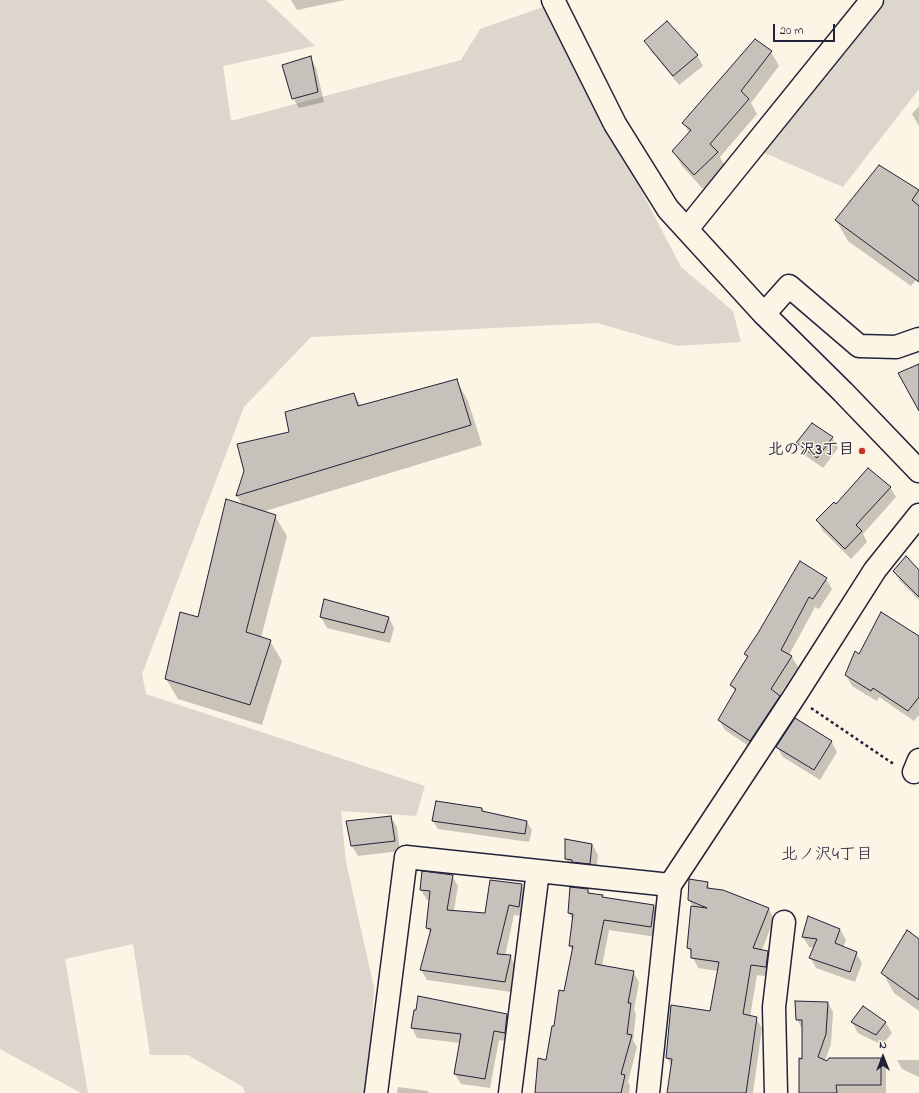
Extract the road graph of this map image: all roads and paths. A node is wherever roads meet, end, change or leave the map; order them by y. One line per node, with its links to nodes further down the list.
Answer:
1 (553, 0): 3 (street)
2 (872, 0): 3 (street)
3 (687, 229): 4 (street)
4 (764, 314): 5 (street); 6 (street)
5 (919, 339)
6 (919, 471)
7 (919, 515): 8 (street)
8 (794, 697): 9 (path); 11 (street)
9 (909, 766)
10 (538, 871): 11 (street); 13 (street); 14 (street)
11 (670, 885): 15 (street)
12 (784, 922): 16 (street)
13 (376, 1093)
14 (510, 1093)
15 (648, 1093)
16 (776, 1093)

